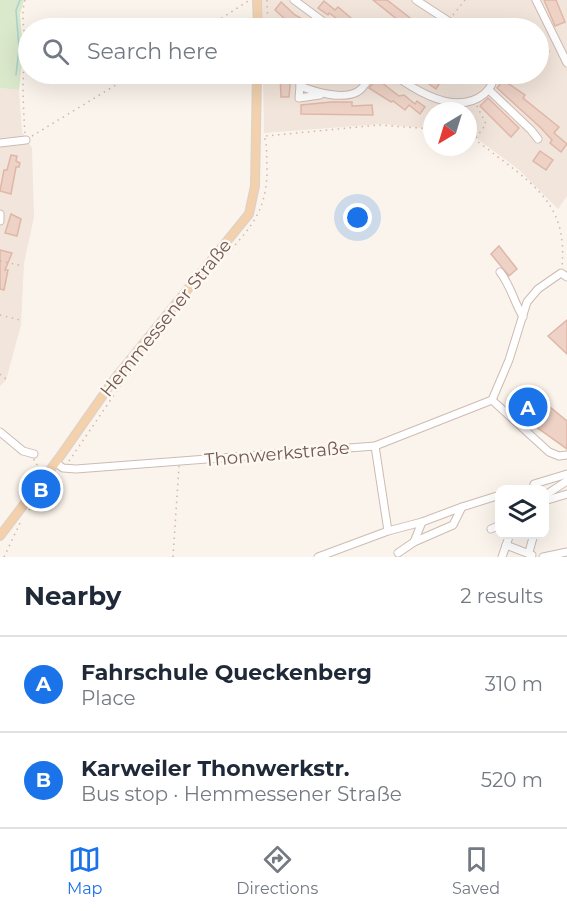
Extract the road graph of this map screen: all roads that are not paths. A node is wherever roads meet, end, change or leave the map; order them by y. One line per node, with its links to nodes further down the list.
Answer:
1 (257, 0): 5 (main road)
2 (294, 0): 6 (street)
3 (417, 0): 7 (street)
4 (536, 0): 8 (street)
5 (258, 18)
6 (318, 18)
7 (444, 18)
8 (545, 18)
9 (549, 26): 10 (street)
10 (567, 63)
11 (257, 84): 32 (main road, Hemmessener Straße)
12 (364, 84): 17 (street)
13 (409, 84): 16 (street)
14 (491, 84): 16 (street)
15 (300, 86): 17 (street); 17 (street)
16 (489, 90): 19 (street)
17 (327, 94)
18 (26, 140): 20 (street)
19 (538, 140)
20 (1, 143): 21 (street)
21 (0, 154)
22 (0, 214): 23 (street)
23 (0, 221)
24 (500, 272): 26 (street)
25 (564, 275): 26 (street)
26 (523, 317): 27 (street)
27 (492, 400): 29 (street, Thonwerkstraße); 31 (street)
28 (0, 432): 30 (street)
29 (375, 446): 32 (street, Thonwerkstraße); 44 (street)
30 (34, 454)
31 (567, 455)
32 (59, 466): 45 (main road, Hemmessener Straße)
33 (567, 474): 35 (street)
34 (567, 481): 37 (street)
35 (534, 485)
36 (567, 494): 39 (street)
37 (549, 496)
38 (495, 497): 40 (street)
39 (549, 498)
40 (462, 507): 41 (street); 48 (street)
41 (422, 522): 44 (street); 48 (street)
42 (495, 527): 43 (street)
43 (491, 529)
44 (388, 531): 50 (street)
45 (0, 536)
46 (508, 539): 49 (street)
47 (533, 539): 49 (street)
48 (414, 542): 52 (street)
49 (506, 545): 55 (street)
50 (345, 546): 53 (street); 54 (street)
51 (567, 552): 56 (street)
52 (398, 553)
53 (318, 557)
54 (339, 557)
55 (502, 557)
56 (543, 557)

